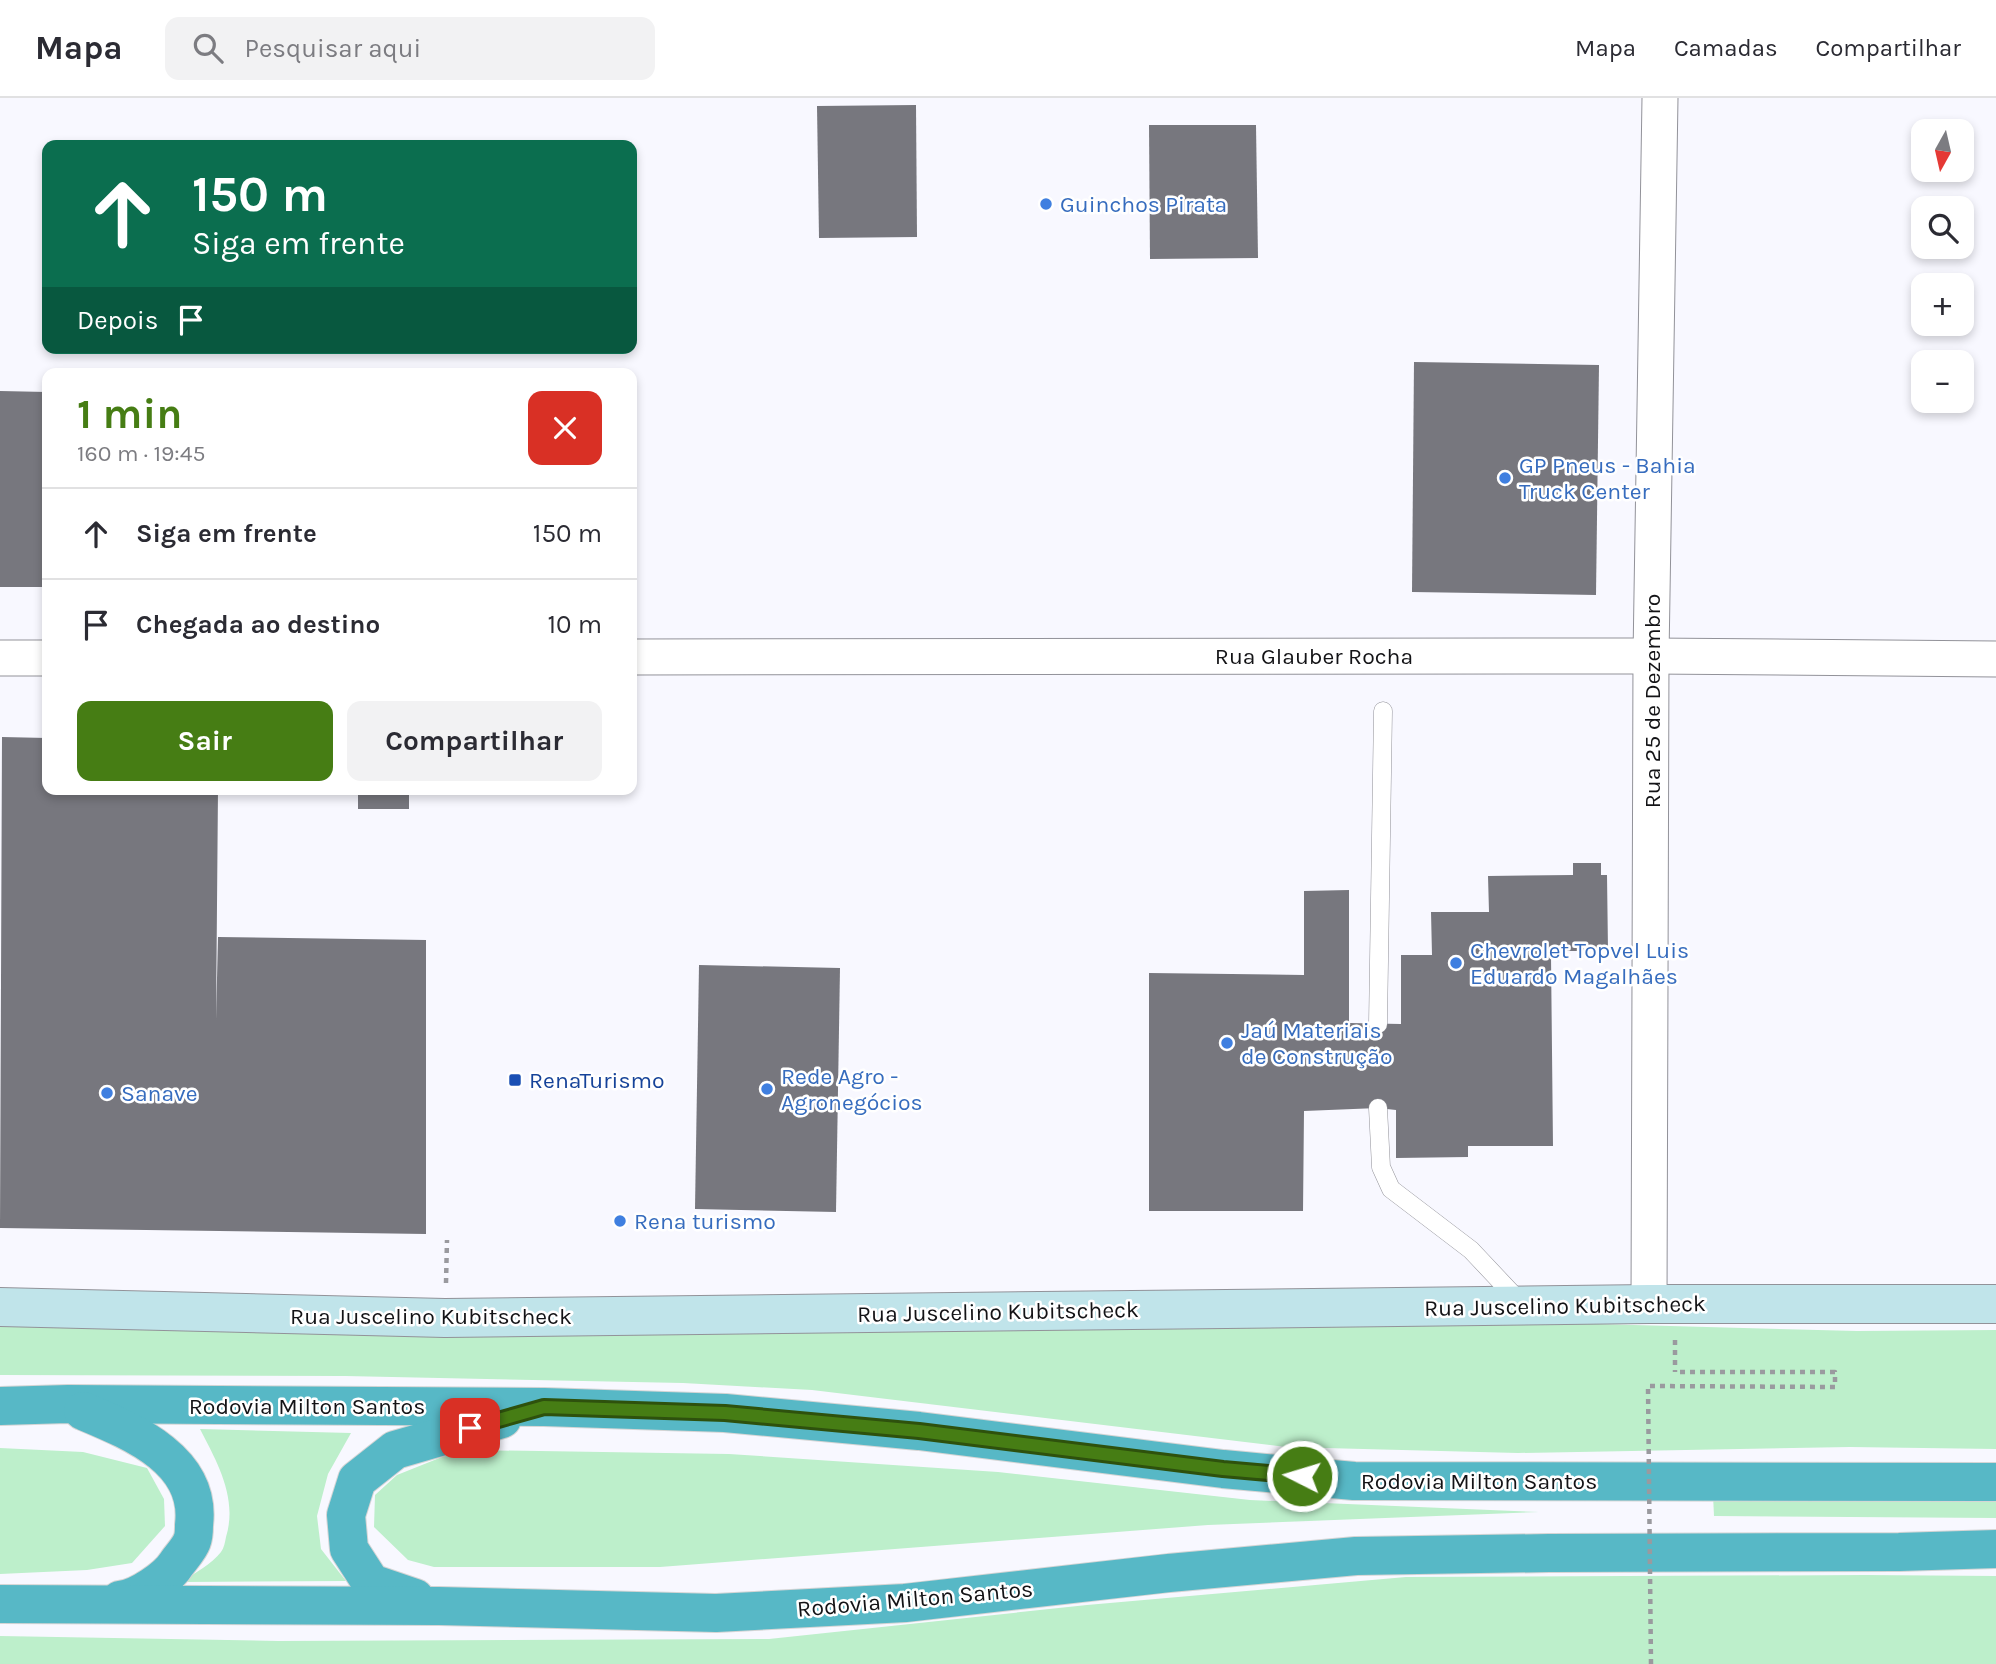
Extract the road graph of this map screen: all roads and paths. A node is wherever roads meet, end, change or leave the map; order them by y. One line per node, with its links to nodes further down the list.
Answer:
1 (1660, 98): 2 (street, Rua 25 de Dezembro)
2 (1651, 656): 3 (street, Rua Glauber Rocha); 6 (street, Rua Glauber Rocha); 10 (street, Rua 25 de Dezembro)
3 (637, 657)
4 (0, 658): 5 (street)
5 (42, 658)
6 (1996, 659)
7 (1384, 711): 8 (lane)
8 (1378, 1024)
9 (1378, 1108): 12 (lane)
10 (1649, 1304): 11 (main road, Rua Juscelino Kubitscheck); 12 (main road, Rua Juscelino Kubitscheck)
11 (1996, 1304)
12 (1524, 1306): 13 (main road, Rua Juscelino Kubitscheck)
13 (0, 1307)
14 (1675, 1371): 23 (path, bridge)
15 (68, 1404): 16 (highway, Rodovia Milton Santos); 17 (highway, Rodovia Milton Santos); 21 (highway)
16 (0, 1406)
17 (544, 1407): 18 (highway, Rodovia Milton Santos); 22 (highway)
18 (1996, 1482)
19 (1996, 1549): 22 (highway, Rodovia Milton Santos)
20 (0, 1604): 21 (highway, Rodovia Milton Santos)
21 (87, 1604): 22 (highway, Rodovia Milton Santos)
22 (439, 1606)
23 (1651, 1664)

